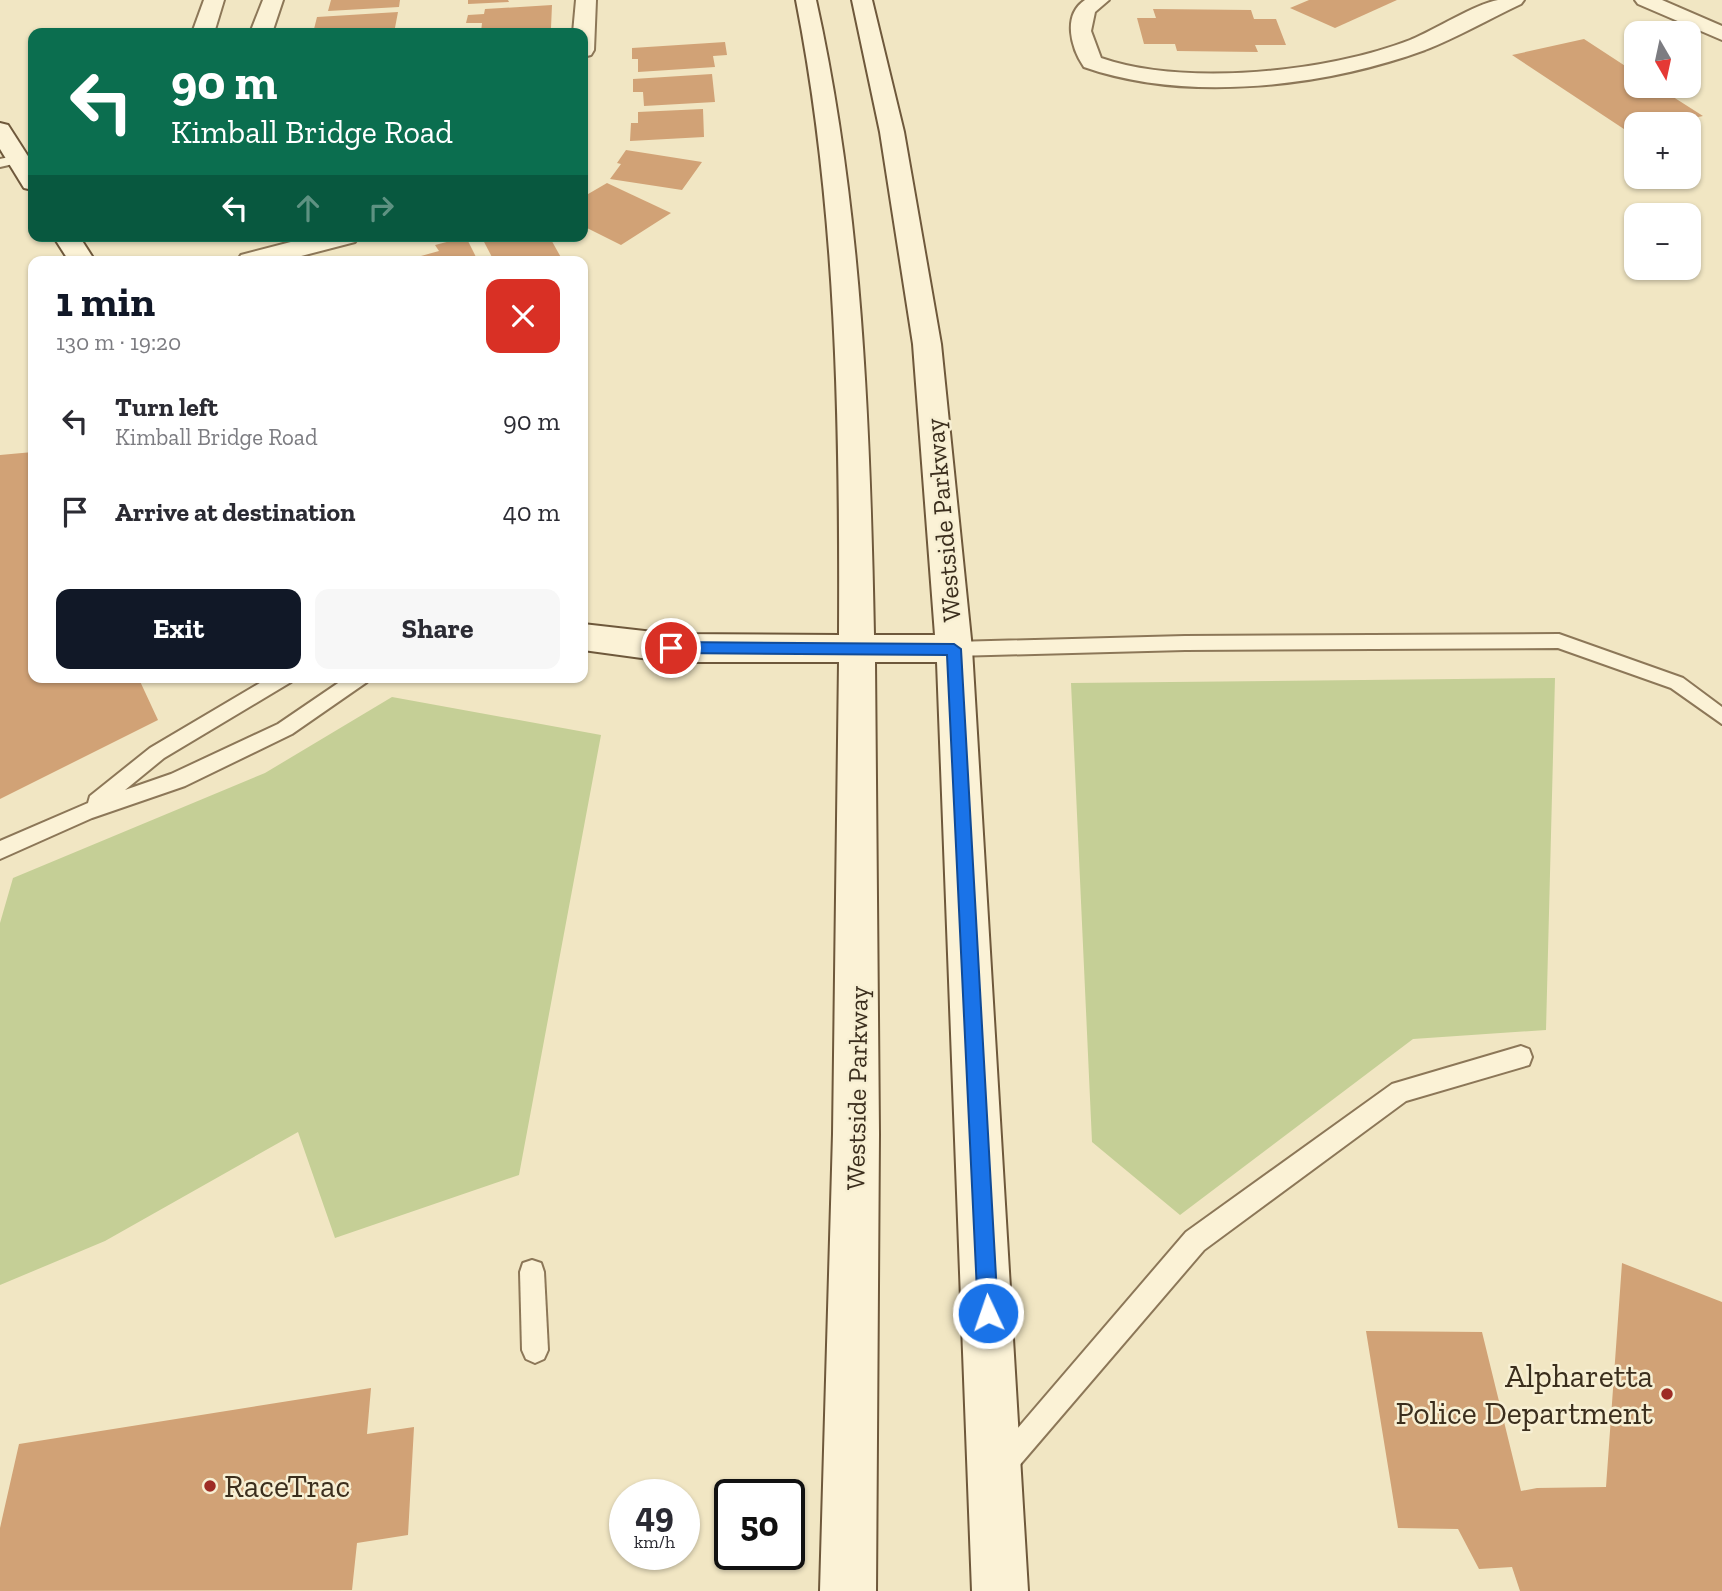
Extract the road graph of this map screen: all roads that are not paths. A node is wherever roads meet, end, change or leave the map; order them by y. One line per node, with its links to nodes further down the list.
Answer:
1 (215, 0): 9 (main road)
2 (273, 0): 10 (main road)
3 (586, 0): 11 (main road)
4 (806, 0): 20 (main road, Westside Parkway)
5 (862, 0): 19 (main road, Westside Parkway)
6 (1099, 0): 7 (main road)
7 (1514, 0)
8 (1645, 0): 12 (main road)
9 (205, 28)
10 (263, 28)
11 (584, 28)
12 (1722, 34)
13 (0, 130): 14 (main road)
14 (9, 161): 15 (main road)
15 (28, 178)
16 (323, 242): 17 (main road)
17 (269, 256)
18 (588, 638): 20 (main road)
19 (954, 649): 20 (main road); 23 (lane); 29 (main road, Westside Parkway)
20 (857, 650): 30 (main road, Westside Parkway)
21 (275, 683): 24 (lane)
22 (352, 683): 24 (lane)
23 (1722, 717)
24 (85, 812): 25 (lane)
25 (0, 850)
26 (1521, 1057): 29 (lane)
27 (533, 1272): 28 (lane)
28 (535, 1350)
29 (995, 1475): 31 (main road, Westside Parkway)
30 (848, 1591)
31 (1000, 1591)

